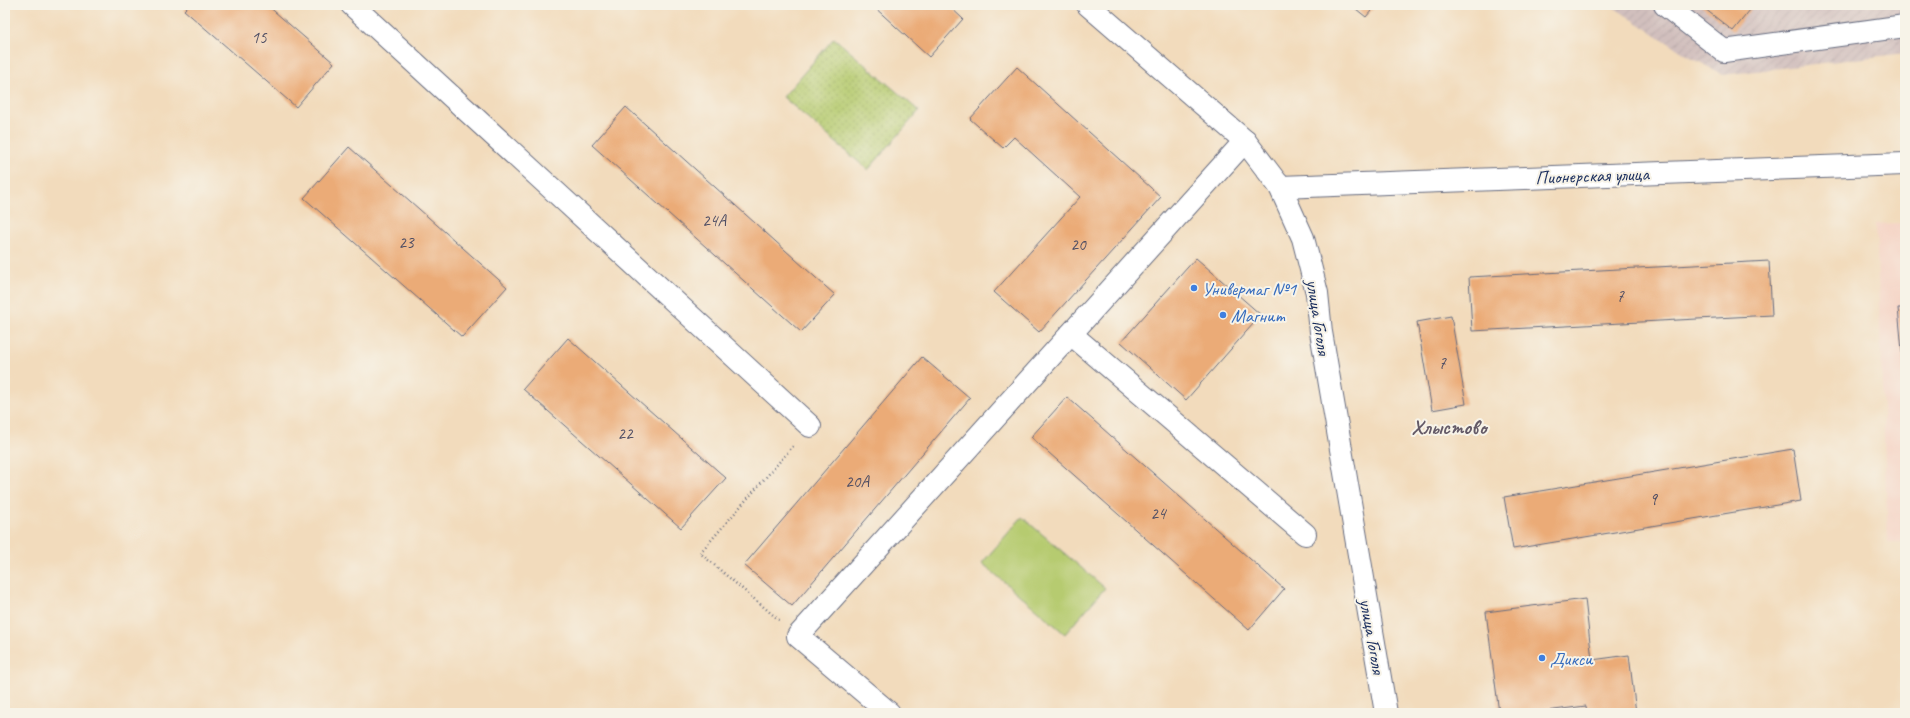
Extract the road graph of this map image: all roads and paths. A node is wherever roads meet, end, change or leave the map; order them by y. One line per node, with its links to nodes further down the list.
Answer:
1 (352, 5): 9 (street)
2 (1088, 5): 5 (street, улица Гоголя)
3 (1665, 5): 4 (street)
4 (1905, 26)
5 (1245, 141): 7 (street, улица Гоголя); 8 (street)
6 (1905, 164): 7 (street, Пионерская улица)
7 (1280, 187): 13 (street, улица Гоголя)
8 (1071, 334): 10 (street); 11 (street)
9 (810, 426): 11 (path)
10 (1305, 534)
11 (798, 636): 12 (street)
12 (889, 713)
13 (1386, 713)

